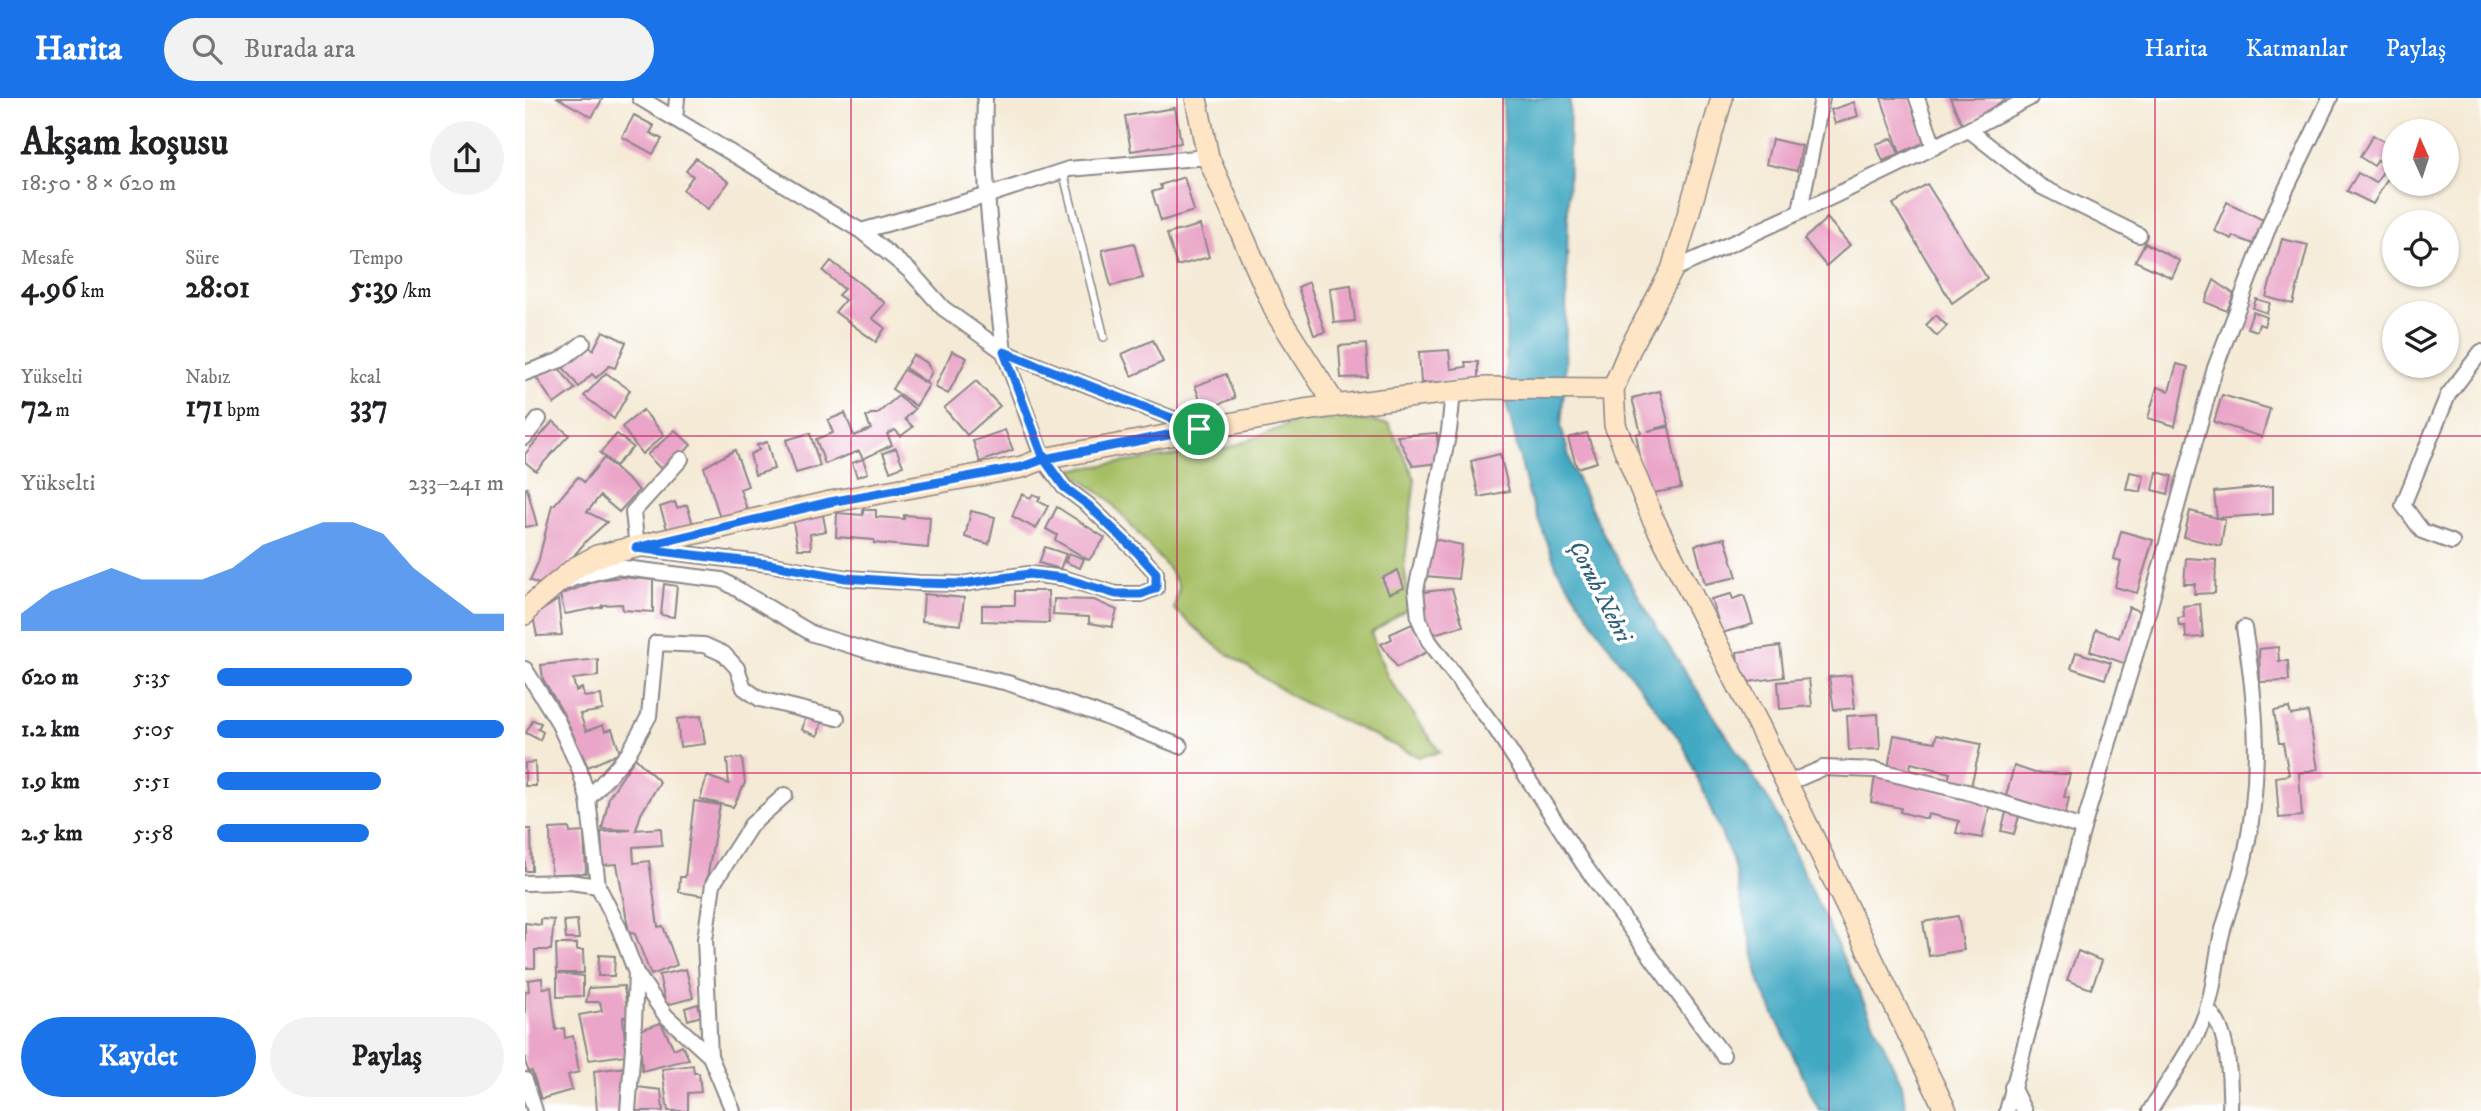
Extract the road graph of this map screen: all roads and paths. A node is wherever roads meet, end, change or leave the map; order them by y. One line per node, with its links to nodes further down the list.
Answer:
1 (640, 98): 10 (street)
2 (677, 98): 10 (street)
3 (985, 98): 15 (street)
4 (1196, 98): 13 (main road)
5 (1722, 98): 19 (main road)
6 (1917, 98): 12 (street)
7 (2030, 98): 11 (street)
8 (2330, 98): 43 (street)
9 (1825, 99): 16 (street)
10 (675, 119): 17 (street)
11 (1969, 130): 12 (street); 18 (street)
12 (1934, 147): 16 (street)
13 (1208, 157): 14 (street); 27 (main road)
14 (1063, 171): 15 (street); 20 (lane)
15 (986, 196): 17 (street); 22 (street)
16 (1800, 211): 19 (street)
17 (861, 231): 22 (street)
18 (2139, 234)
19 (1672, 270): 25 (main road)
20 (1104, 337)
21 (583, 343): 24 (street)
22 (1004, 352): 29 (street); 32 (street)
23 (2481, 352): 33 (street)
24 (525, 373)
25 (1613, 389): 26 (main road); 40 (main road)
26 (1453, 391): 27 (main road); 49 (street)
27 (1336, 406): 29 (main road)
28 (539, 419): 30 (street)
29 (1199, 429): 32 (main road)
30 (525, 437)
31 (681, 459): 34 (street)
32 (1044, 459): 34 (main road); 34 (street)
33 (2452, 542)
34 (636, 548): 35 (main road)
35 (527, 603): 39 (street)
36 (2244, 628): 47 (street)
37 (525, 669): 42 (street)
38 (837, 718): 42 (street)
39 (1180, 746)
40 (1786, 784): 43 (street); 55 (main road)
41 (785, 795): 48 (street)
42 (588, 799): 45 (street)
43 (2083, 828): 51 (street)
44 (525, 883): 45 (street)
45 (599, 886): 46 (street)
46 (636, 973): 48 (street); 53 (street)
47 (2208, 1011): 58 (street); 59 (street)
48 (710, 1055): 54 (street)
49 (1723, 1055)
50 (525, 1080): 52 (street)
51 (2013, 1087): 56 (street); 57 (street)
52 (535, 1111)
53 (628, 1111)
54 (733, 1111)
55 (1946, 1111)
56 (2007, 1111)
57 (2024, 1111)
58 (2150, 1111)
59 (2230, 1111)

